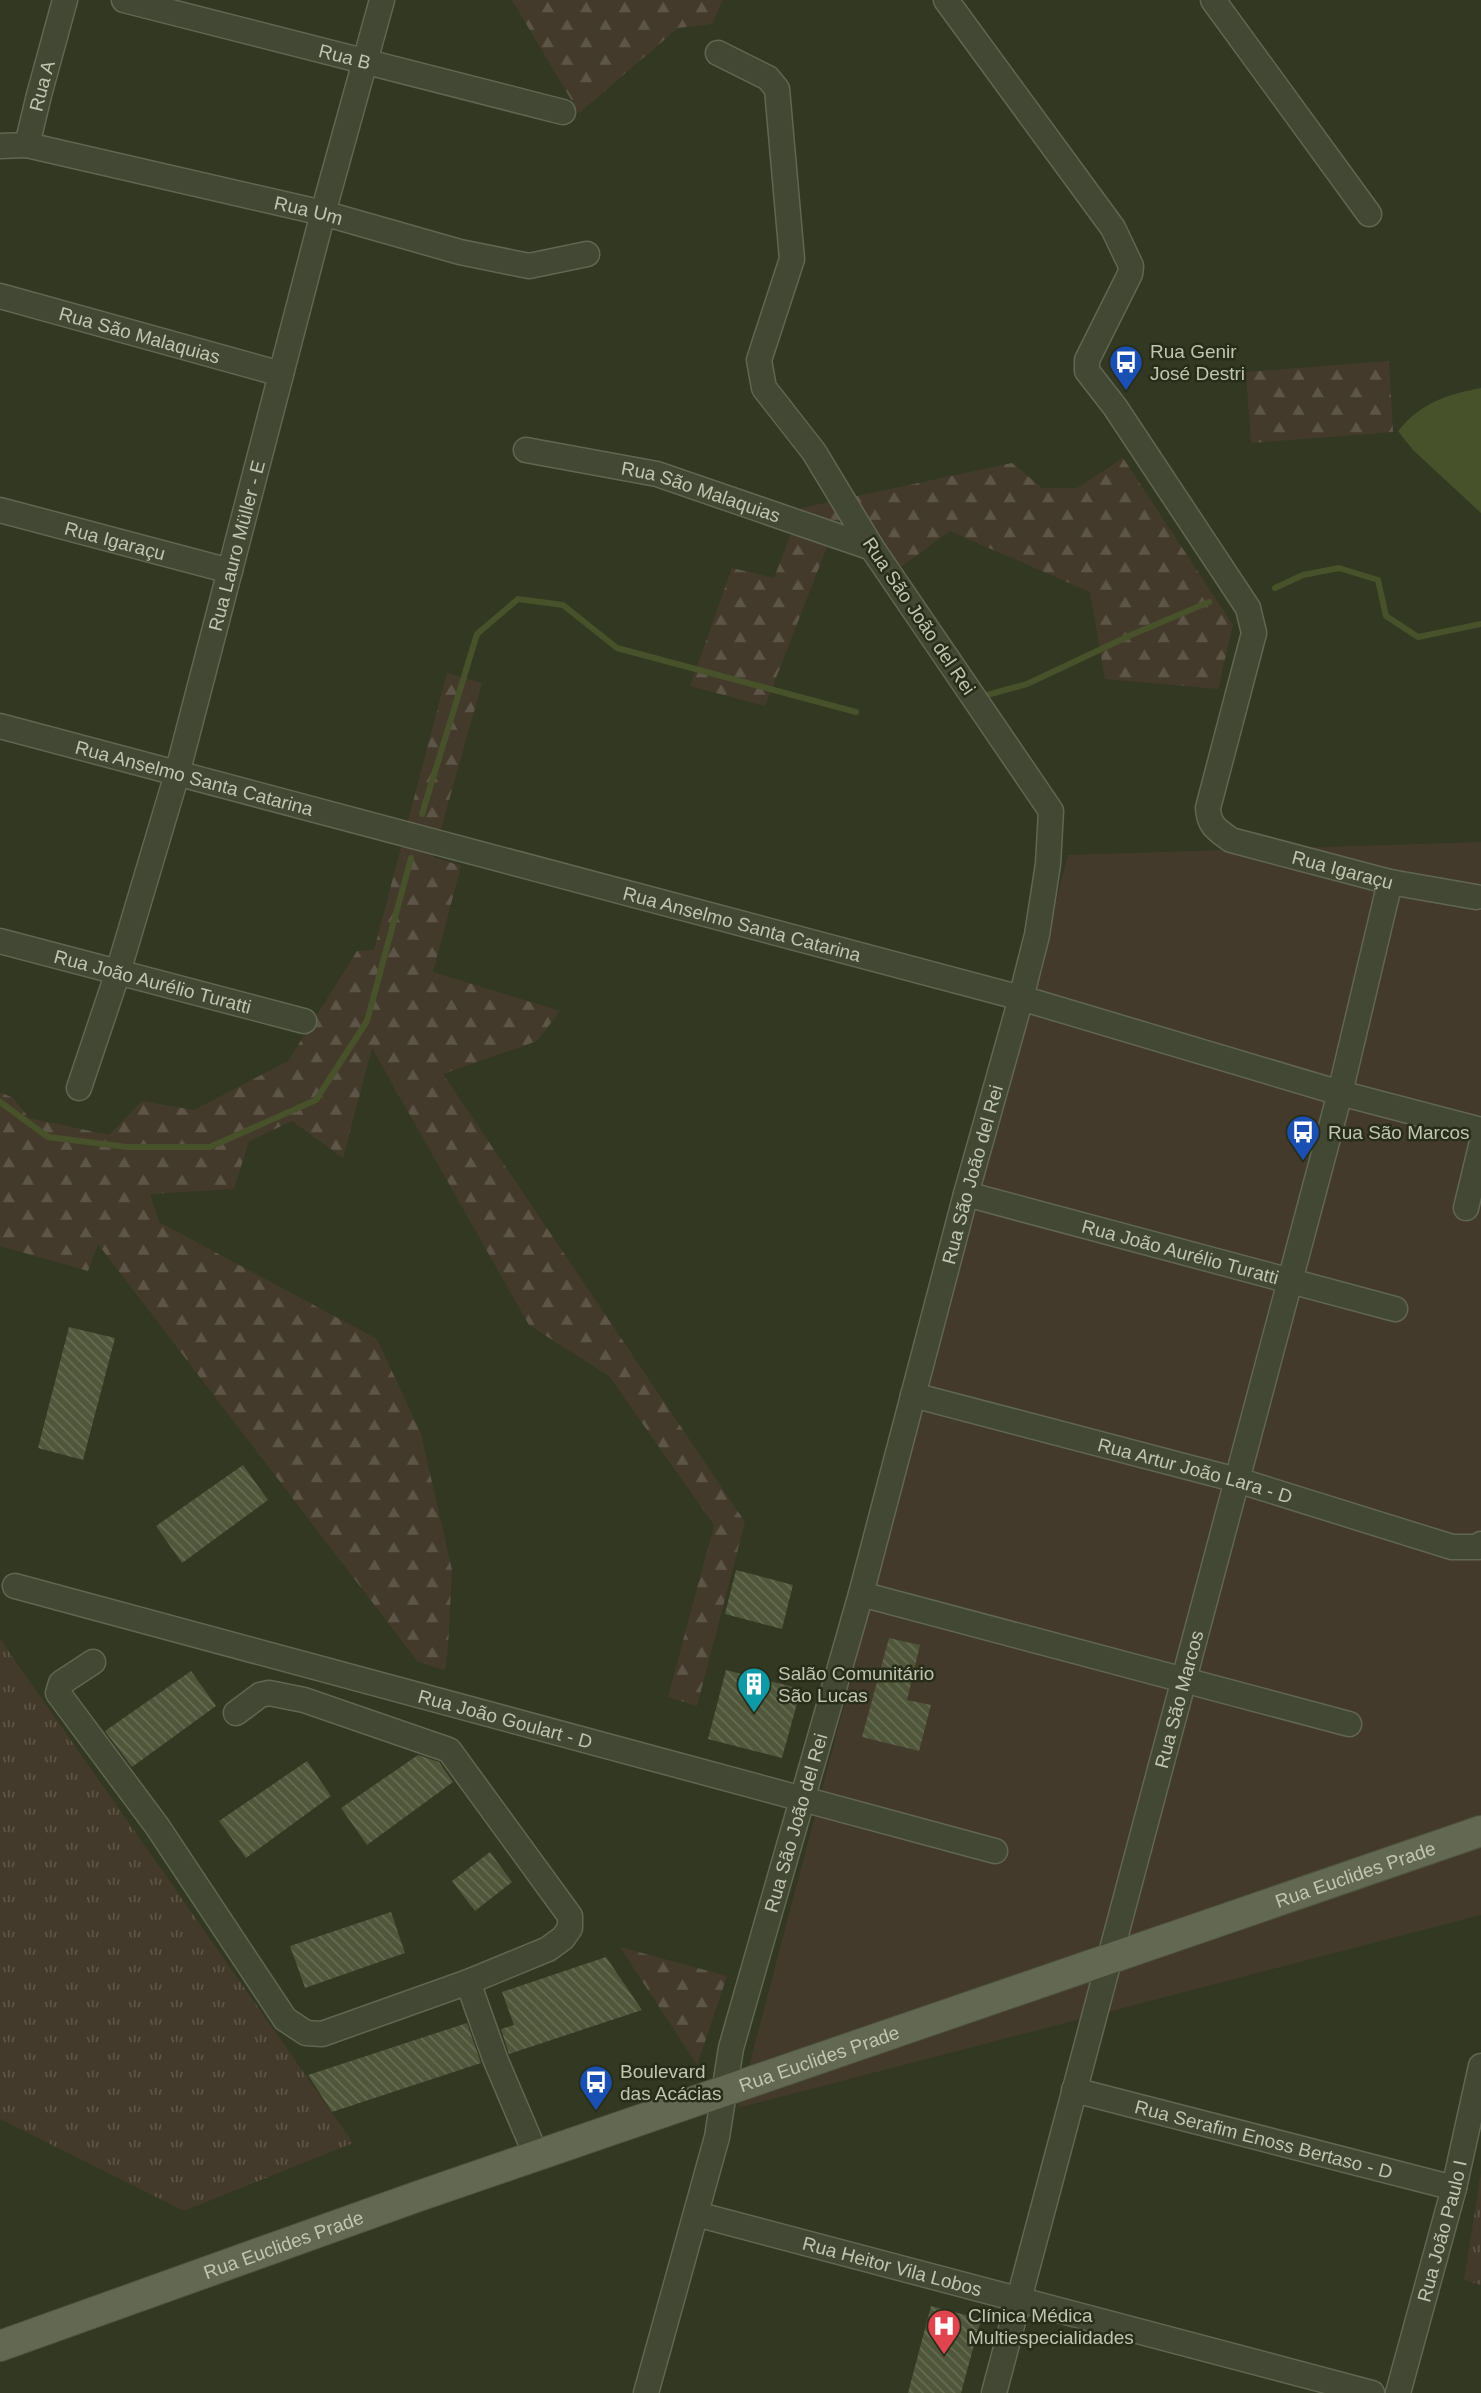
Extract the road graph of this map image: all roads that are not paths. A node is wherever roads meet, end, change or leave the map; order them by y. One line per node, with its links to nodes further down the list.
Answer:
1 (65, 0): 9 (street, Rua A)
2 (124, 0): 7 (street, Rua B)
3 (382, 0): 7 (street, Rua Lauro Müller - E)
4 (946, 0): 22 (street, Rua Igaraçu)
5 (1213, 0): 12 (street)
6 (718, 53): 18 (street, Rua São João del Rei)
7 (367, 61): 8 (street, Rua B); 11 (street, Rua Lauro Müller - E)
8 (563, 112)
9 (27, 145): 10 (street); 11 (street, Rua Um)
10 (0, 146)
11 (323, 213): 13 (street, Rua Um); 15 (street, Rua Lauro Müller - E)
12 (1369, 214)
13 (587, 254)
14 (0, 296): 15 (street, Rua São Malaquias)
15 (281, 374): 19 (street, Rua Lauro Müller - E)
16 (526, 450): 18 (street, Rua São Malaquias)
17 (0, 510): 19 (street, Rua Igaraçu)
18 (872, 548): 26 (street, Rua São João del Rei)
19 (230, 571): 21 (street, Rua Lauro Müller - E)
20 (0, 726): 21 (street, Rua Anselmo Santa Catarina)
21 (177, 774): 25 (street, Rua Lauro Müller - E); 26 (street, Rua Anselmo Santa Catarina)
22 (1390, 882): 23 (street, Rua Igaraçu); 29 (street, Rua São Marcos)
23 (1476, 897)
24 (0, 941): 25 (street, Rua João Aurélio Turatti)
25 (118, 972): 27 (street, Rua João Aurélio Turatti); 28 (street, Rua Lauro Müller - E)
26 (1021, 998): 29 (street, Rua Anselmo Santa Catarina); 32 (street, Rua São João del Rei)
27 (304, 1021)
28 (79, 1088)
29 (1340, 1093): 30 (street, Rua Anselmo Santa Catarina); 34 (street, Rua São Marcos)
30 (1481, 1130)
31 (1481, 1146): 33 (street)
32 (966, 1194): 34 (street, Rua João Aurélio Turatti); 36 (street, Rua São João del Rei)
33 (1466, 1208)
34 (1290, 1281): 35 (street, Rua João Aurélio Turatti); 37 (street, Rua São Marcos)
35 (1395, 1309)
36 (913, 1395): 37 (street, Rua Artur João Lara - D); 40 (street, Rua São João del Rei)
37 (1237, 1480): 38 (street, Rua Artur João Lara - D); 42 (street, Rua São Marcos)
38 (1479, 1546)
39 (15, 1586): 45 (street, Rua João Goulart - D)
40 (861, 1594): 42 (street); 45 (street, Rua São João del Rei)
41 (93, 1662): 49 (street)
42 (1184, 1680): 44 (street); 48 (street, Rua São Marcos)
43 (236, 1713): 49 (street)
44 (1349, 1724)
45 (802, 1798): 47 (street, Rua João Goulart - D); 52 (street, Rua São João del Rei)
46 (1481, 1831): 48 (main road, Rua Euclides Prade)
47 (995, 1851)
48 (1110, 1959): 51 (street, Rua São Marcos); 52 (main road, Rua Euclides Prade)
49 (468, 1982): 53 (street)
50 (1481, 2066): 54 (street, Rua João Paulo I)
51 (1074, 2090): 54 (street, Rua Serafim Enoss Bertaso - D); 56 (street, Rua São Marcos)
52 (723, 2091): 53 (main road, Rua Euclides Prade); 55 (street, Rua São João del Rei)
53 (536, 2155): 57 (main road, Rua Euclides Prade)
54 (1454, 2188): 61 (street, Rua João Paulo I)
55 (696, 2214): 56 (street, Rua Heitor Vila Lobos); 58 (street, Rua São João del Rei)
56 (1019, 2299): 59 (street, Rua São Marcos); 60 (street, Rua Heitor Vila Lobos)
57 (0, 2346)
58 (646, 2393)
59 (994, 2393)
60 (1372, 2393)
61 (1398, 2393)

